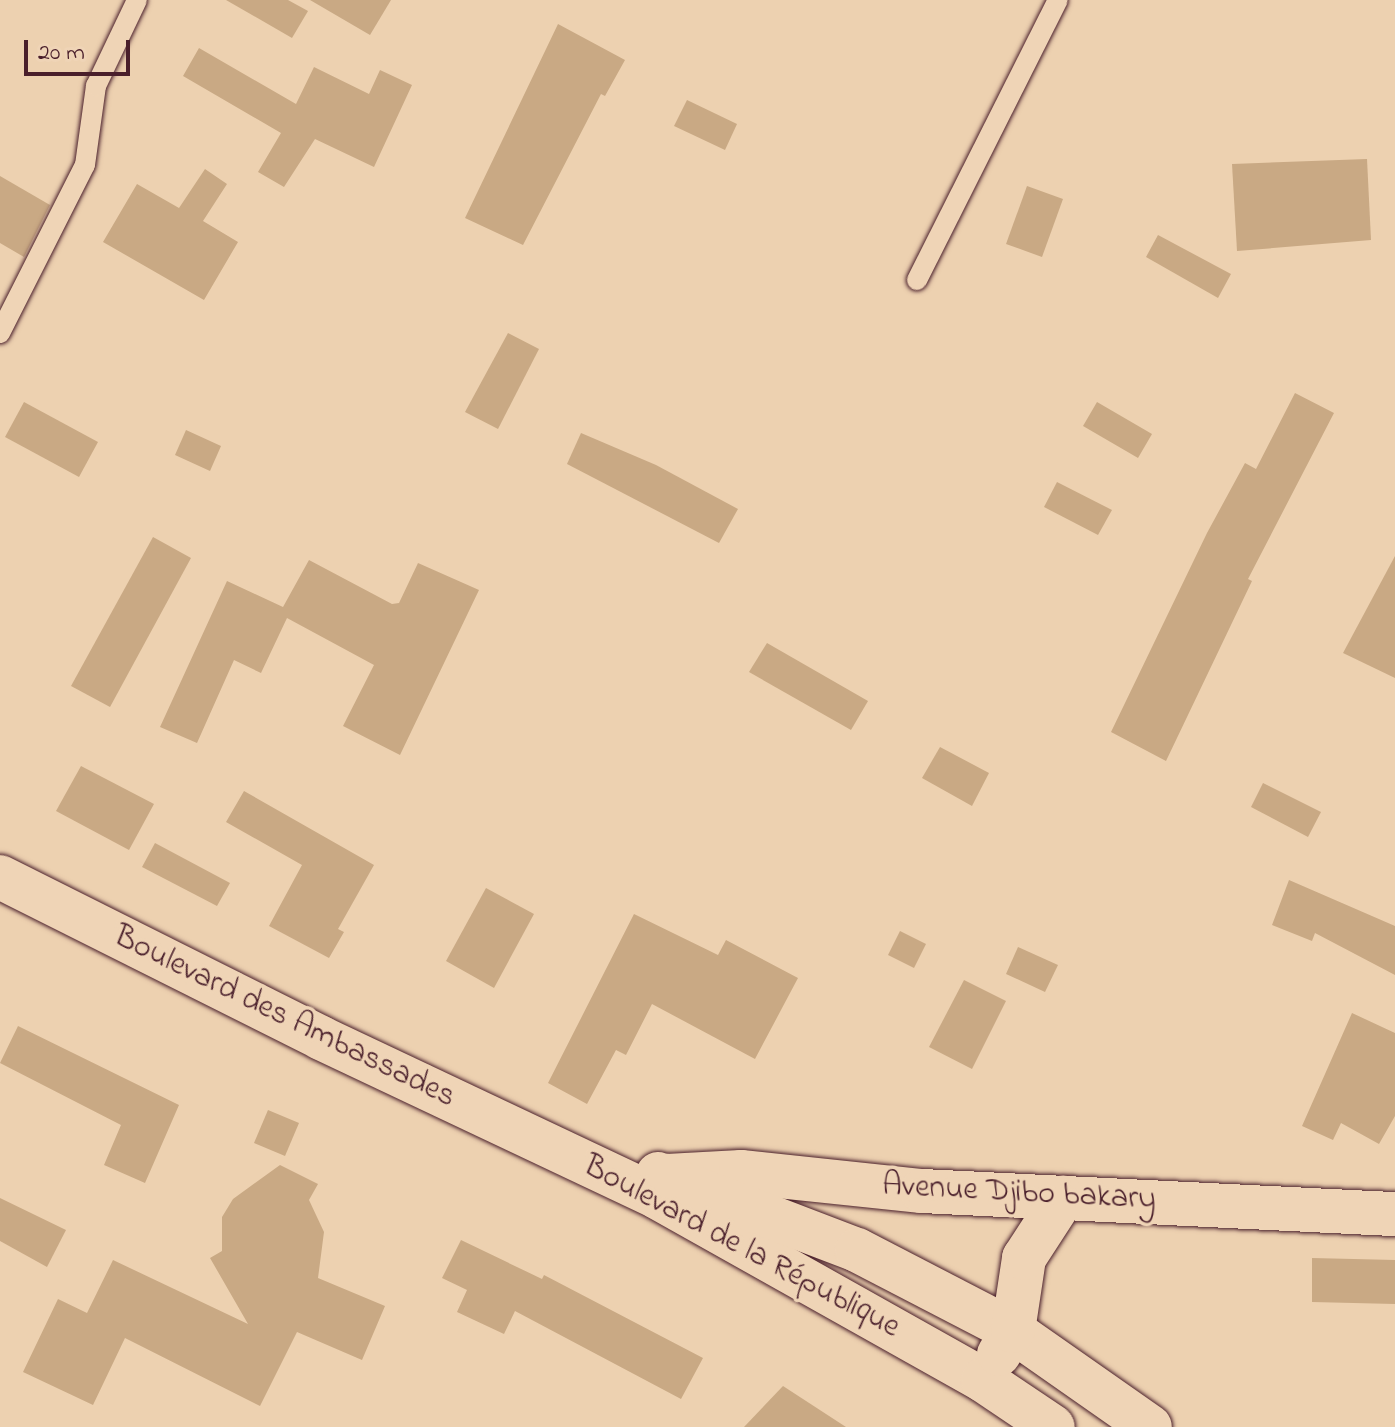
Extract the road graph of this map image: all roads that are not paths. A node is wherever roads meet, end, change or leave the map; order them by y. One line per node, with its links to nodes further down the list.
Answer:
1 (137, 0): 4 (lane)
2 (1058, 0): 3 (lane)
3 (917, 280)
4 (0, 333)
5 (0, 877): 6 (main road, Boulevard des Ambassades)
6 (570, 1155): 7 (main road, Boulevard de la République)
7 (662, 1186): 8 (main road, Avenue Djibo bakary); 10 (main road, Boulevard de la République); 11 (main road, Boulevard de la République)
8 (1063, 1198): 9 (main road, Avenue Djibo bakary); 10 (main road)
9 (1395, 1214)
10 (1013, 1331): 11 (main road); 13 (main road, Boulevard de la République)
11 (983, 1380): 12 (main road, Boulevard de la République)
12 (1053, 1427)
13 (1150, 1427)

